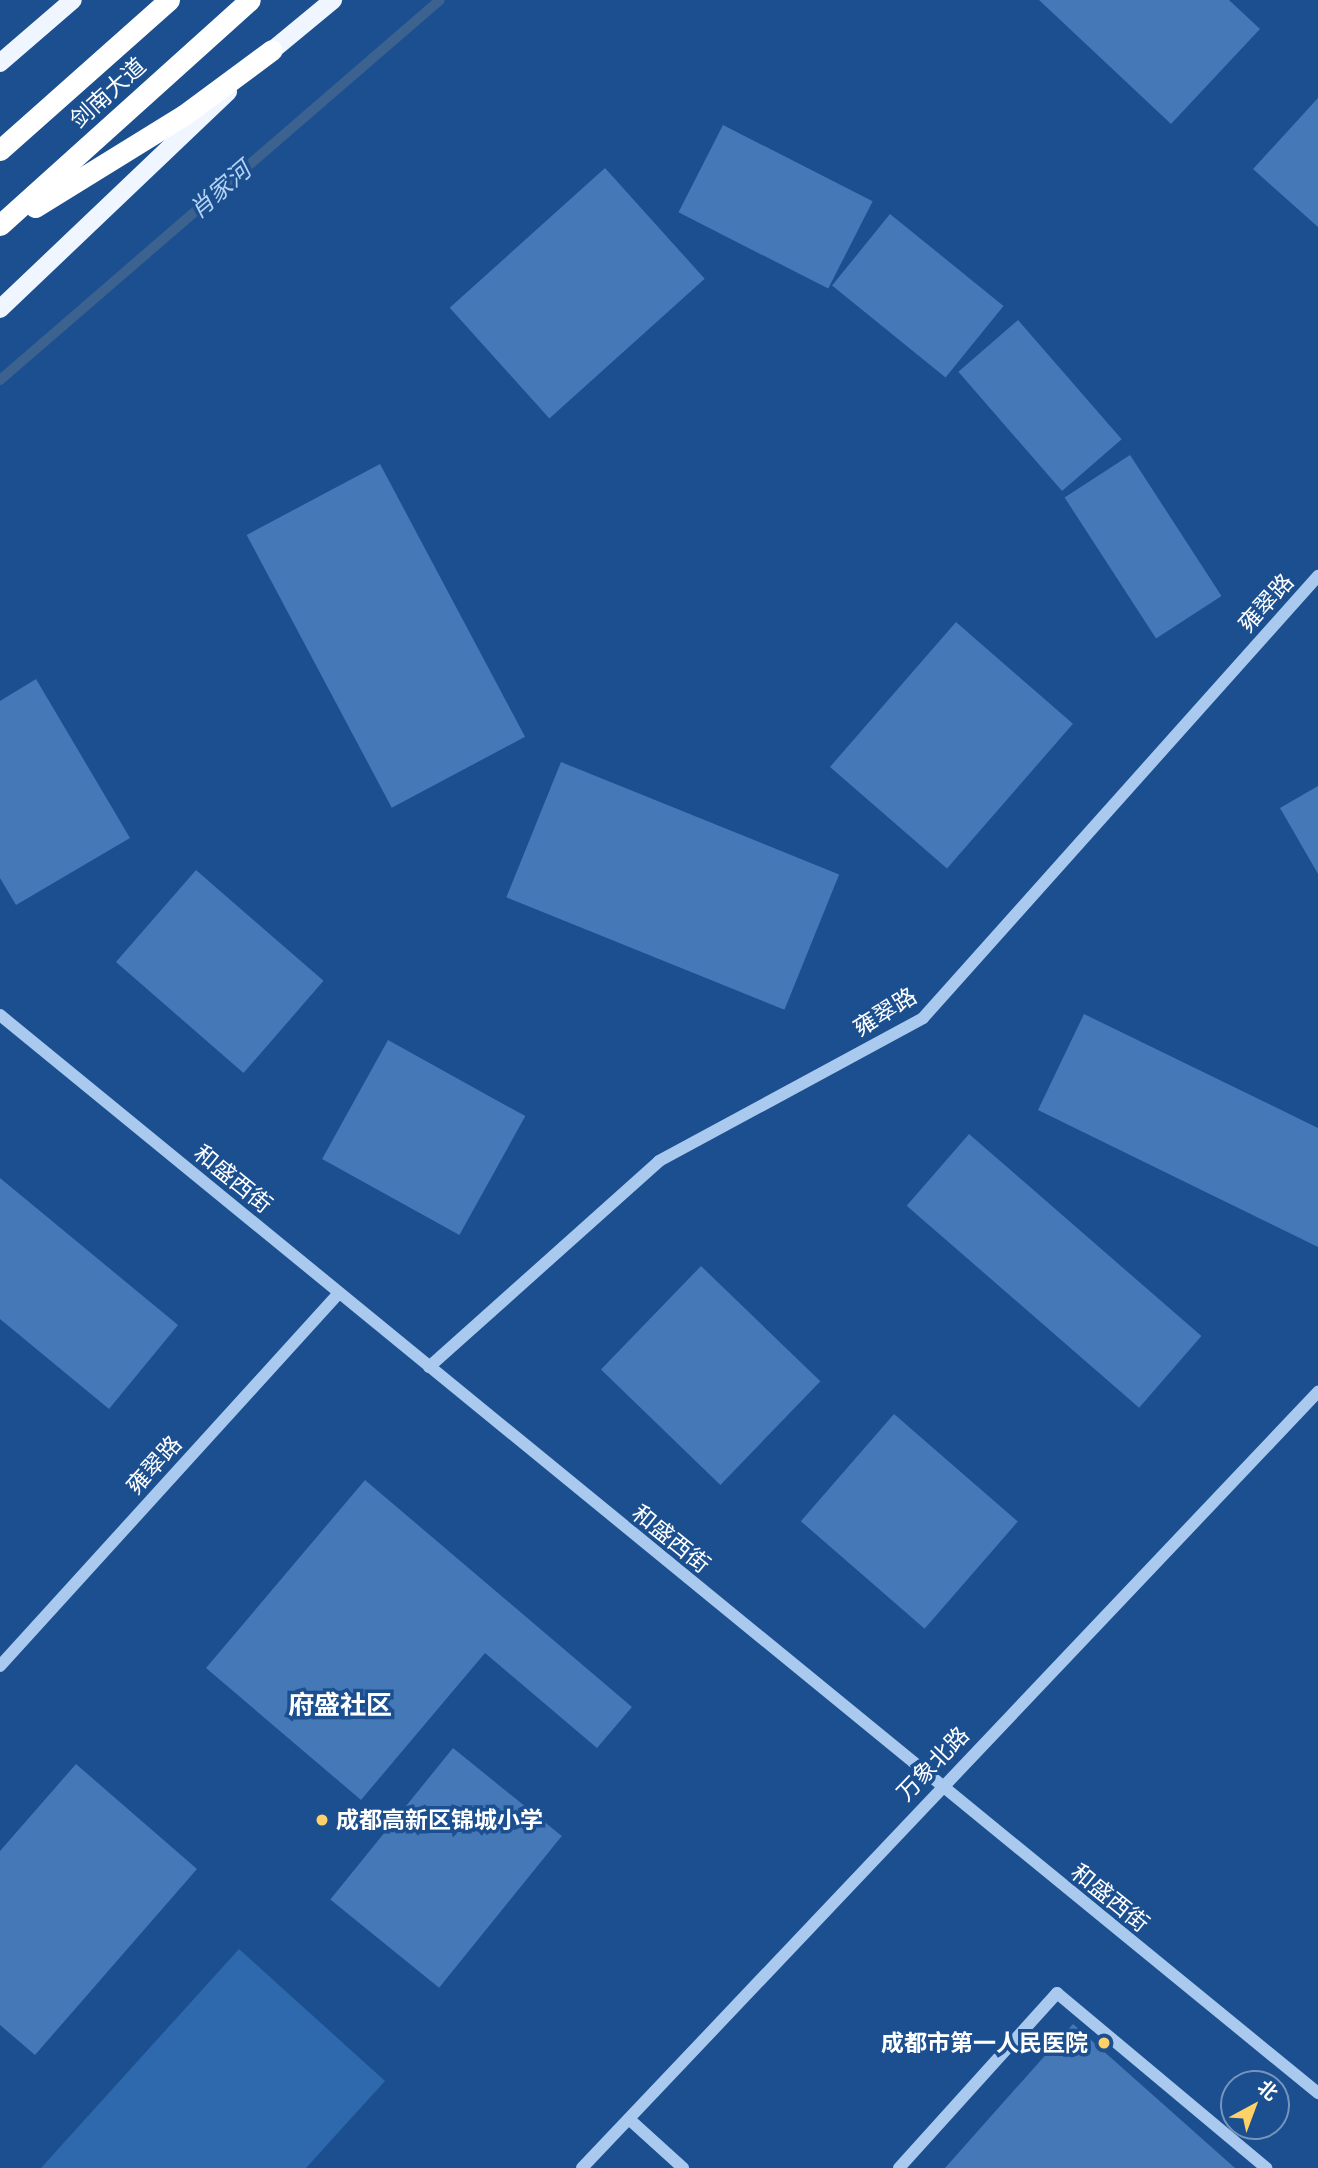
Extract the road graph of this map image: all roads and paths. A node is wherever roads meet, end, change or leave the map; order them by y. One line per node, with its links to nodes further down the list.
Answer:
1 (73, 0): 6 (main road)
2 (169, 0): 7 (highway, 剑南大道)
3 (250, 0): 8 (highway, 剑南大道)
4 (332, 0): 5 (main road)
5 (272, 50): 8 (highway); 9 (main road)
6 (0, 63)
7 (1, 149)
8 (0, 226)
9 (0, 309)
10 (1318, 576): 13 (street, 雍翠路)
11 (0, 1015): 12 (street, 和盛西街)
12 (339, 1293): 13 (street, 和盛西街); 15 (street, 雍翠路)
13 (429, 1367): 16 (street, 和盛西街)
14 (1318, 1392): 16 (street, 万象北路)
15 (0, 1666)
16 (940, 1787): 17 (street, 和盛西街); 18 (street, 万象北路)
17 (1318, 2093)
18 (628, 2119): 19 (street, 万象北路); 20 (street)
19 (582, 2168)
20 (683, 2168)
21 (899, 2168): 22 (street)
22 (1266, 2168)

